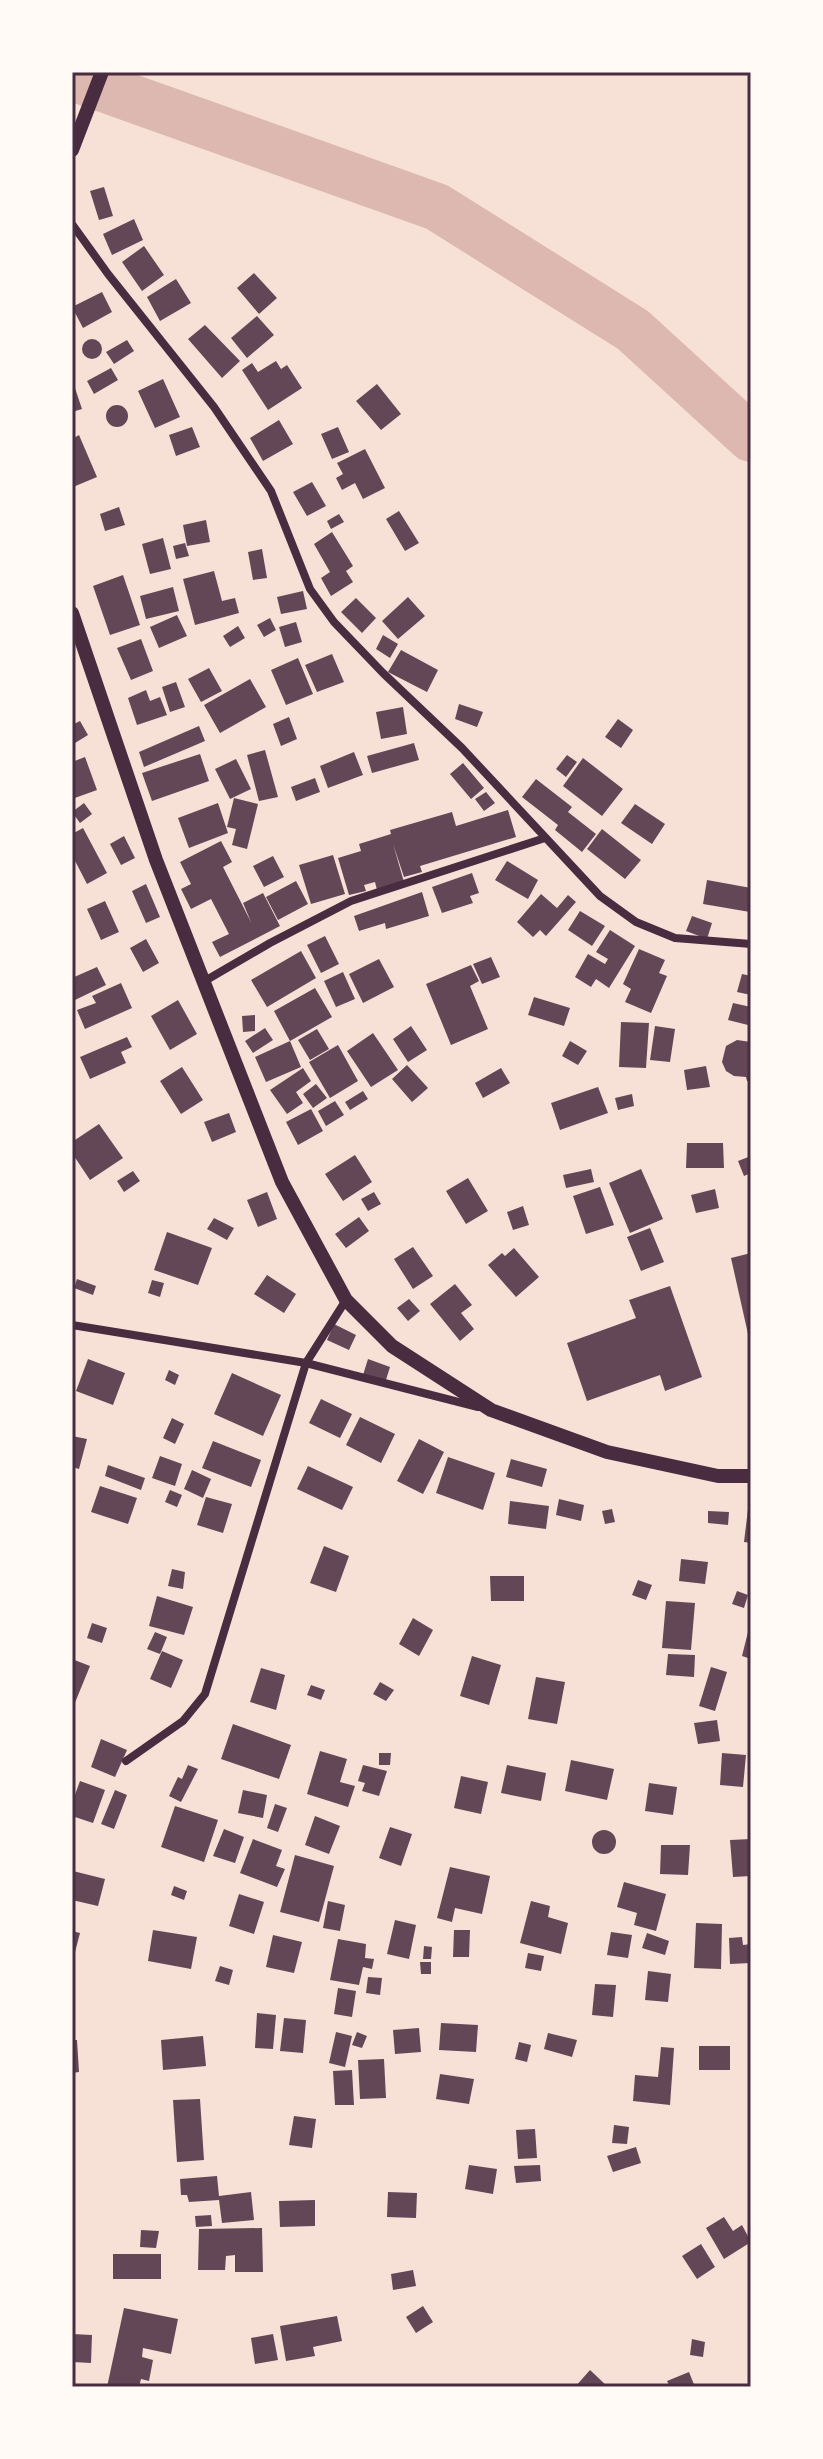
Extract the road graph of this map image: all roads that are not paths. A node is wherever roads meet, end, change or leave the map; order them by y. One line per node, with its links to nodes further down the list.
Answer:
1 (102, 72): 2 (street)
2 (72, 150)
3 (72, 224): 5 (street)
4 (72, 613): 7 (street)
5 (545, 838): 6 (street); 7 (street)
6 (751, 944)
7 (203, 982): 8 (street)
8 (346, 1300): 10 (street); 11 (street)
9 (72, 1325): 10 (street)
10 (306, 1363): 11 (street); 13 (street)
11 (491, 1410): 12 (street)
12 (751, 1476)
13 (126, 1761)

